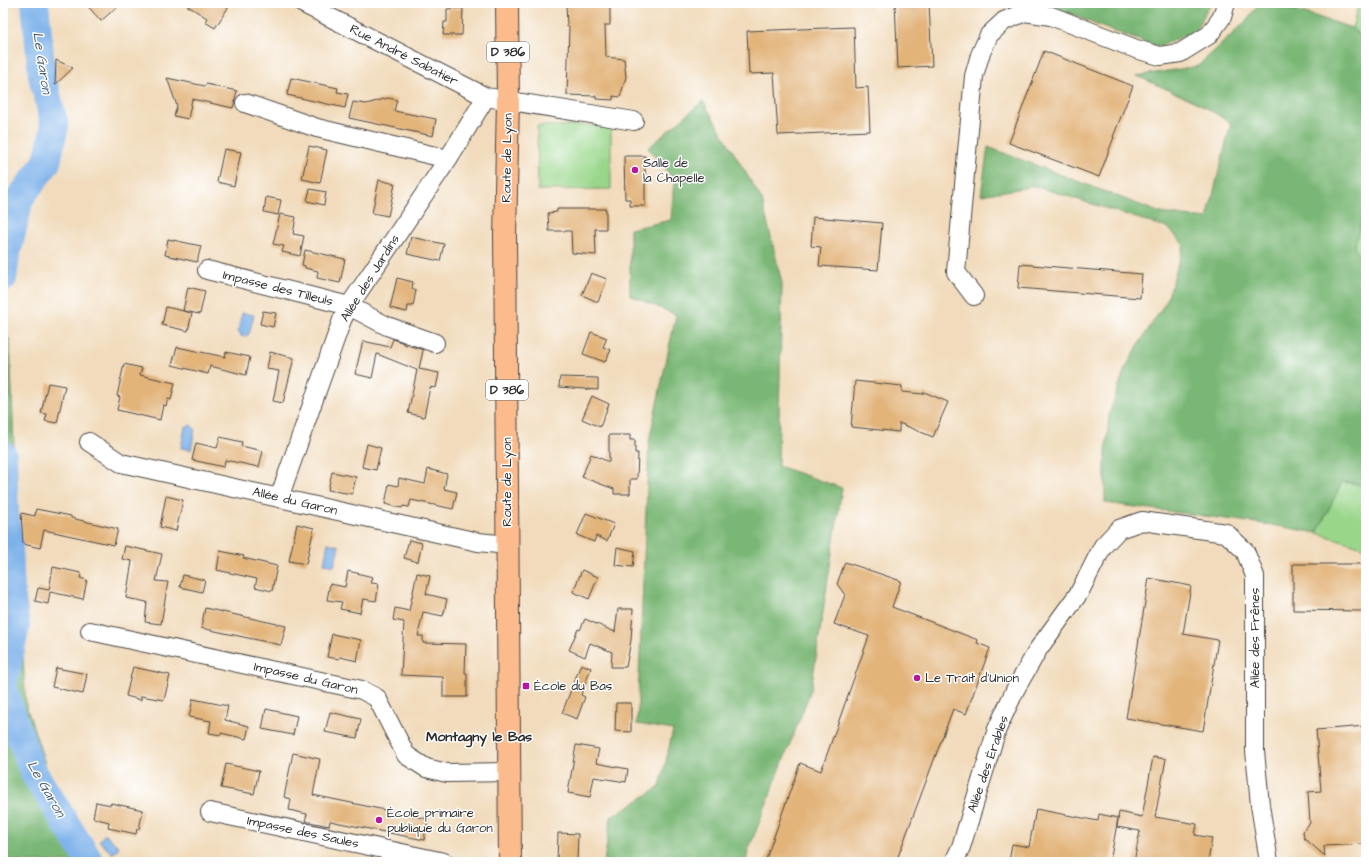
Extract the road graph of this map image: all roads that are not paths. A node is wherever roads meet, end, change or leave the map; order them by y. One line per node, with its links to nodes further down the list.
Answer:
1 (302, 3): 4 (street, Rue André Sabatier)
2 (507, 3): 5 (main road, D 386)
3 (1226, 3): 10 (street)
4 (486, 97): 5 (street, Rue André Sabatier); 8 (street, Allée des Jardins)
5 (508, 101): 7 (street, Rue André Sabatier); 16 (main road, Route de Lyon / D 386)
6 (245, 103): 8 (street)
7 (634, 121)
8 (448, 159): 11 (street, Allée des Jardins)
9 (207, 270): 11 (street, Impasse des Tilleuls)
10 (974, 296)
11 (350, 306): 12 (street, Impasse des Tilleuls); 14 (street, Allée des Jardins)
12 (435, 343)
13 (89, 442): 14 (street, Allée du Garon)
14 (279, 498): 16 (street, Allée du Garon)
15 (1119, 529): 22 (street, Allée des Érables); 23 (street, Allée des Frênes)
16 (508, 545): 18 (main road, Route de Lyon / D 386)
17 (90, 631): 18 (street, Impasse du Garon)
18 (509, 772): 21 (main road, Route de Lyon / D 386)
19 (210, 812): 20 (street, Impasse des Saules)
20 (444, 862)
21 (510, 862)
22 (954, 862)
23 (1269, 862)

